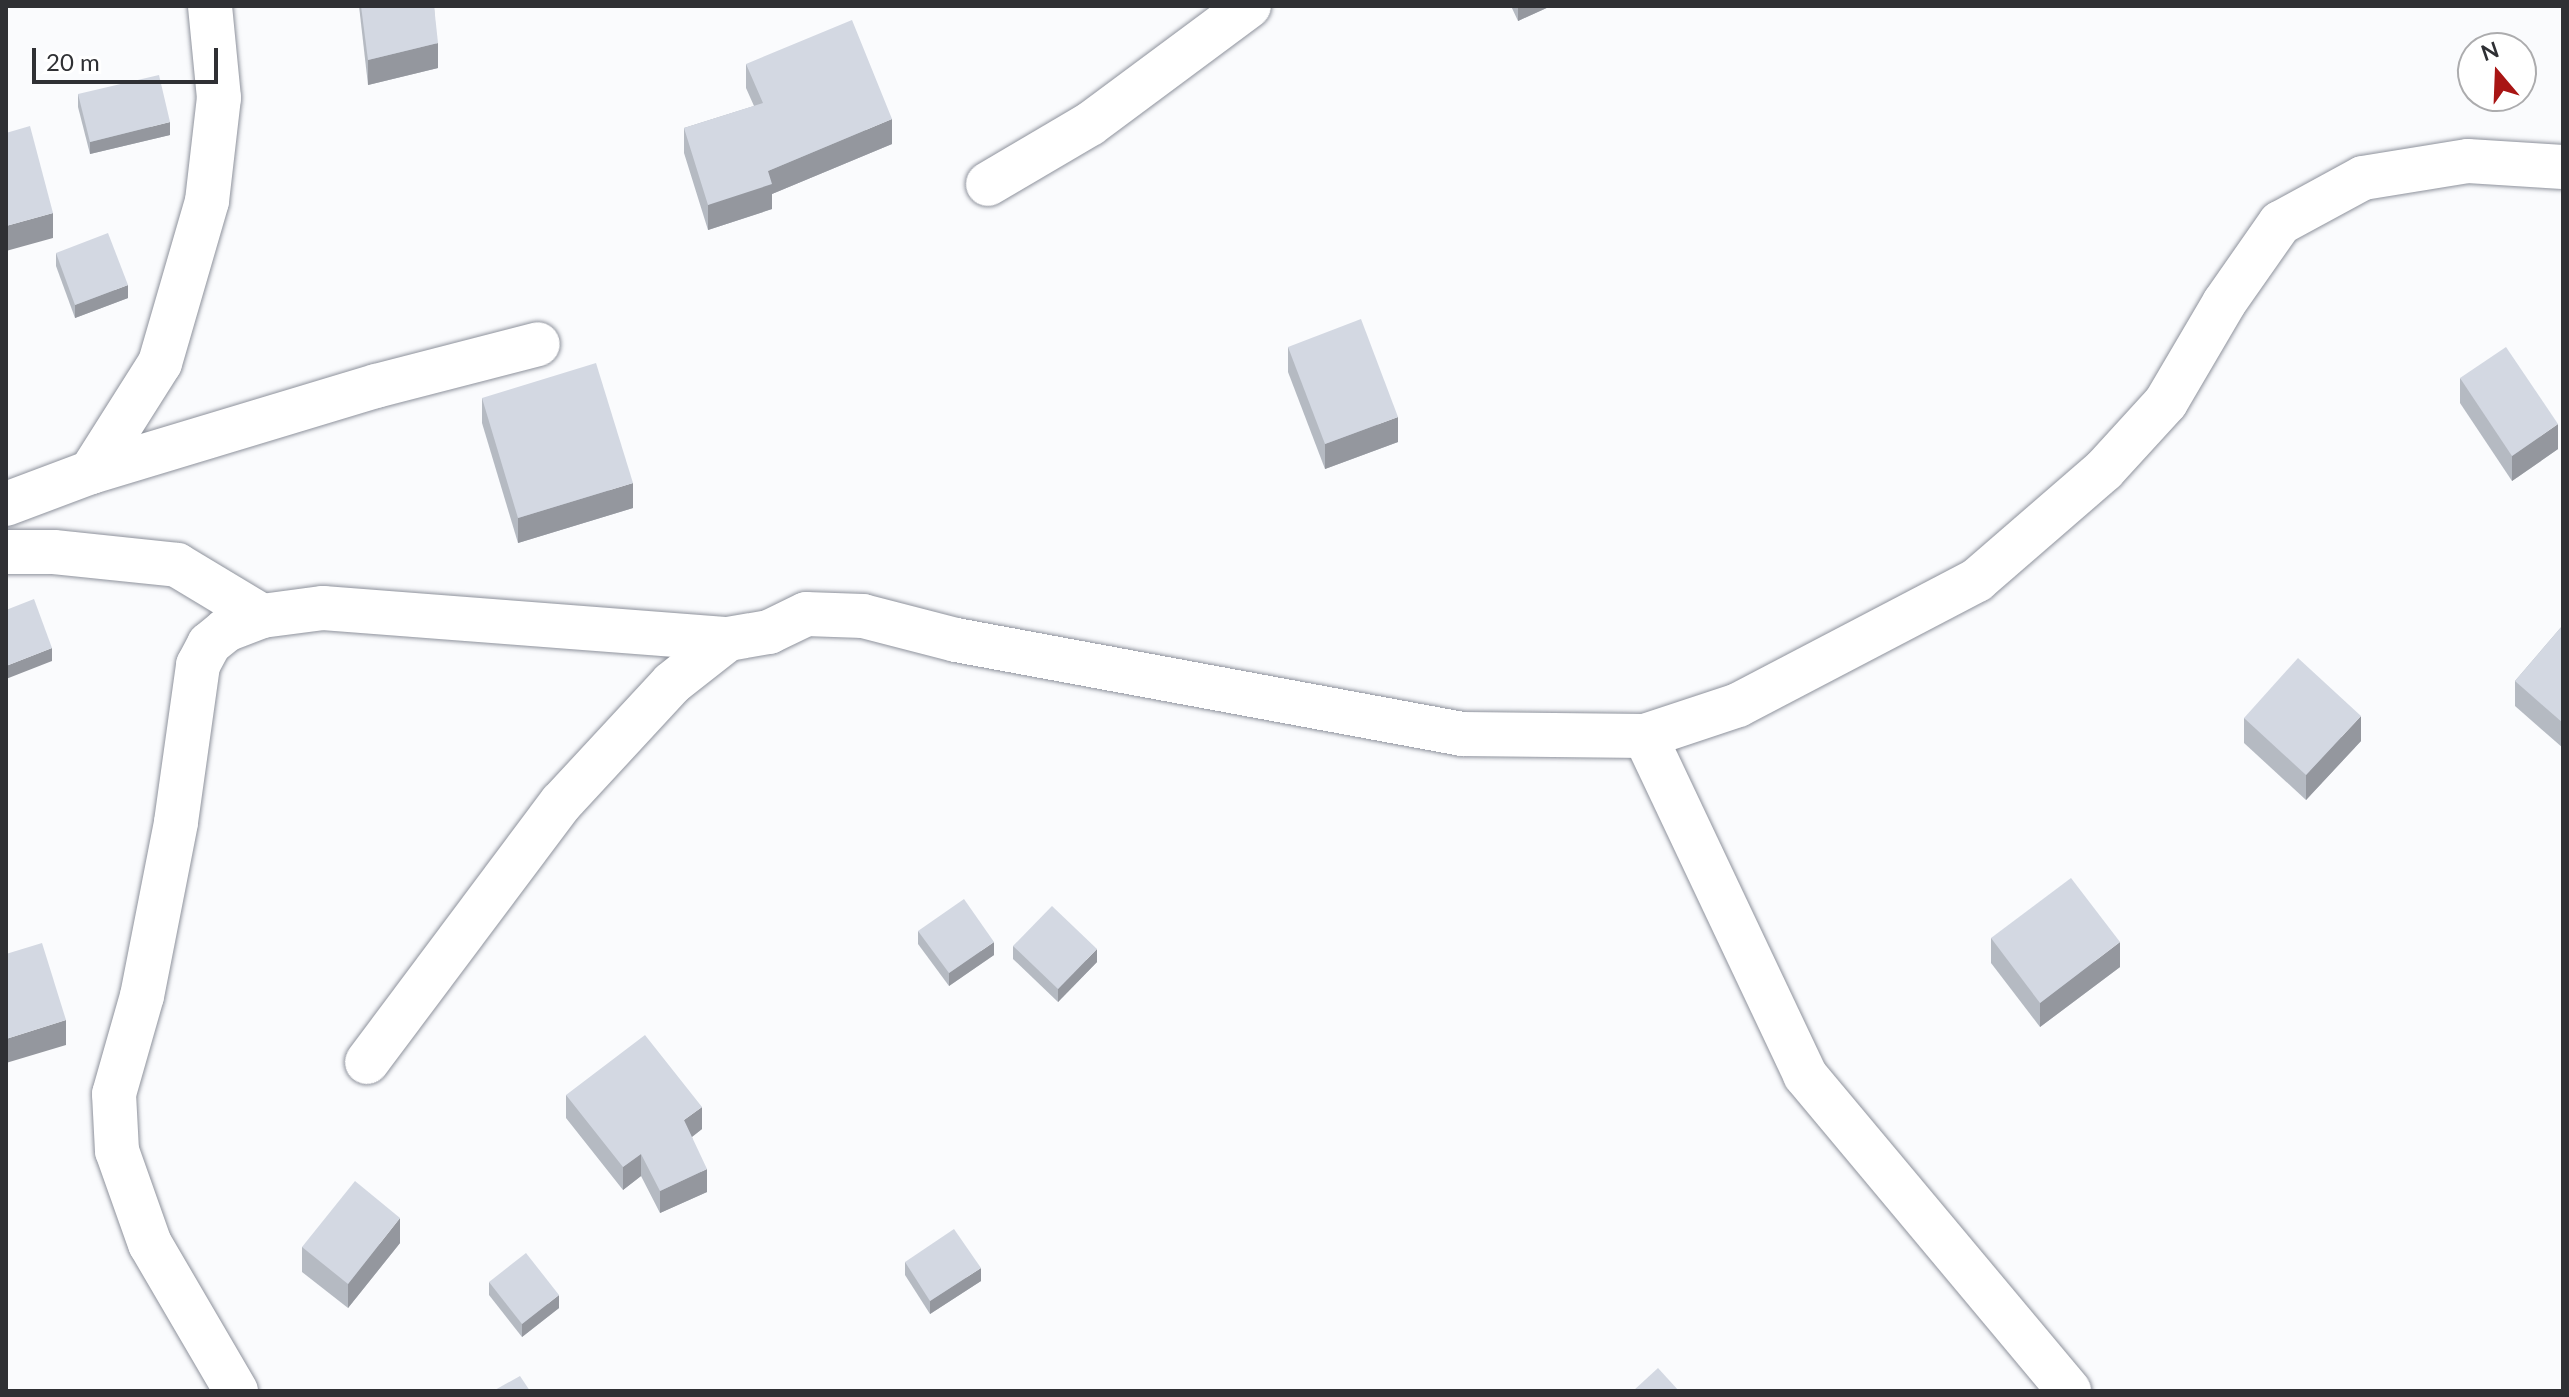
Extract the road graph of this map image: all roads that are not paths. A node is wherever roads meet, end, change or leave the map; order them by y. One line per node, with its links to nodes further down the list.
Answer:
1 (210, 6): 6 (street)
2 (1249, 6): 4 (street)
3 (2563, 167): 11 (street)
4 (988, 184)
5 (538, 344): 6 (street)
6 (91, 472): 7 (street)
7 (6, 504)
8 (6, 552): 9 (street)
9 (262, 616): 10 (street); 13 (street)
10 (728, 639): 11 (street); 12 (street)
11 (1645, 736): 14 (street)
12 (367, 1062)
13 (236, 1391)
14 (2069, 1391)

